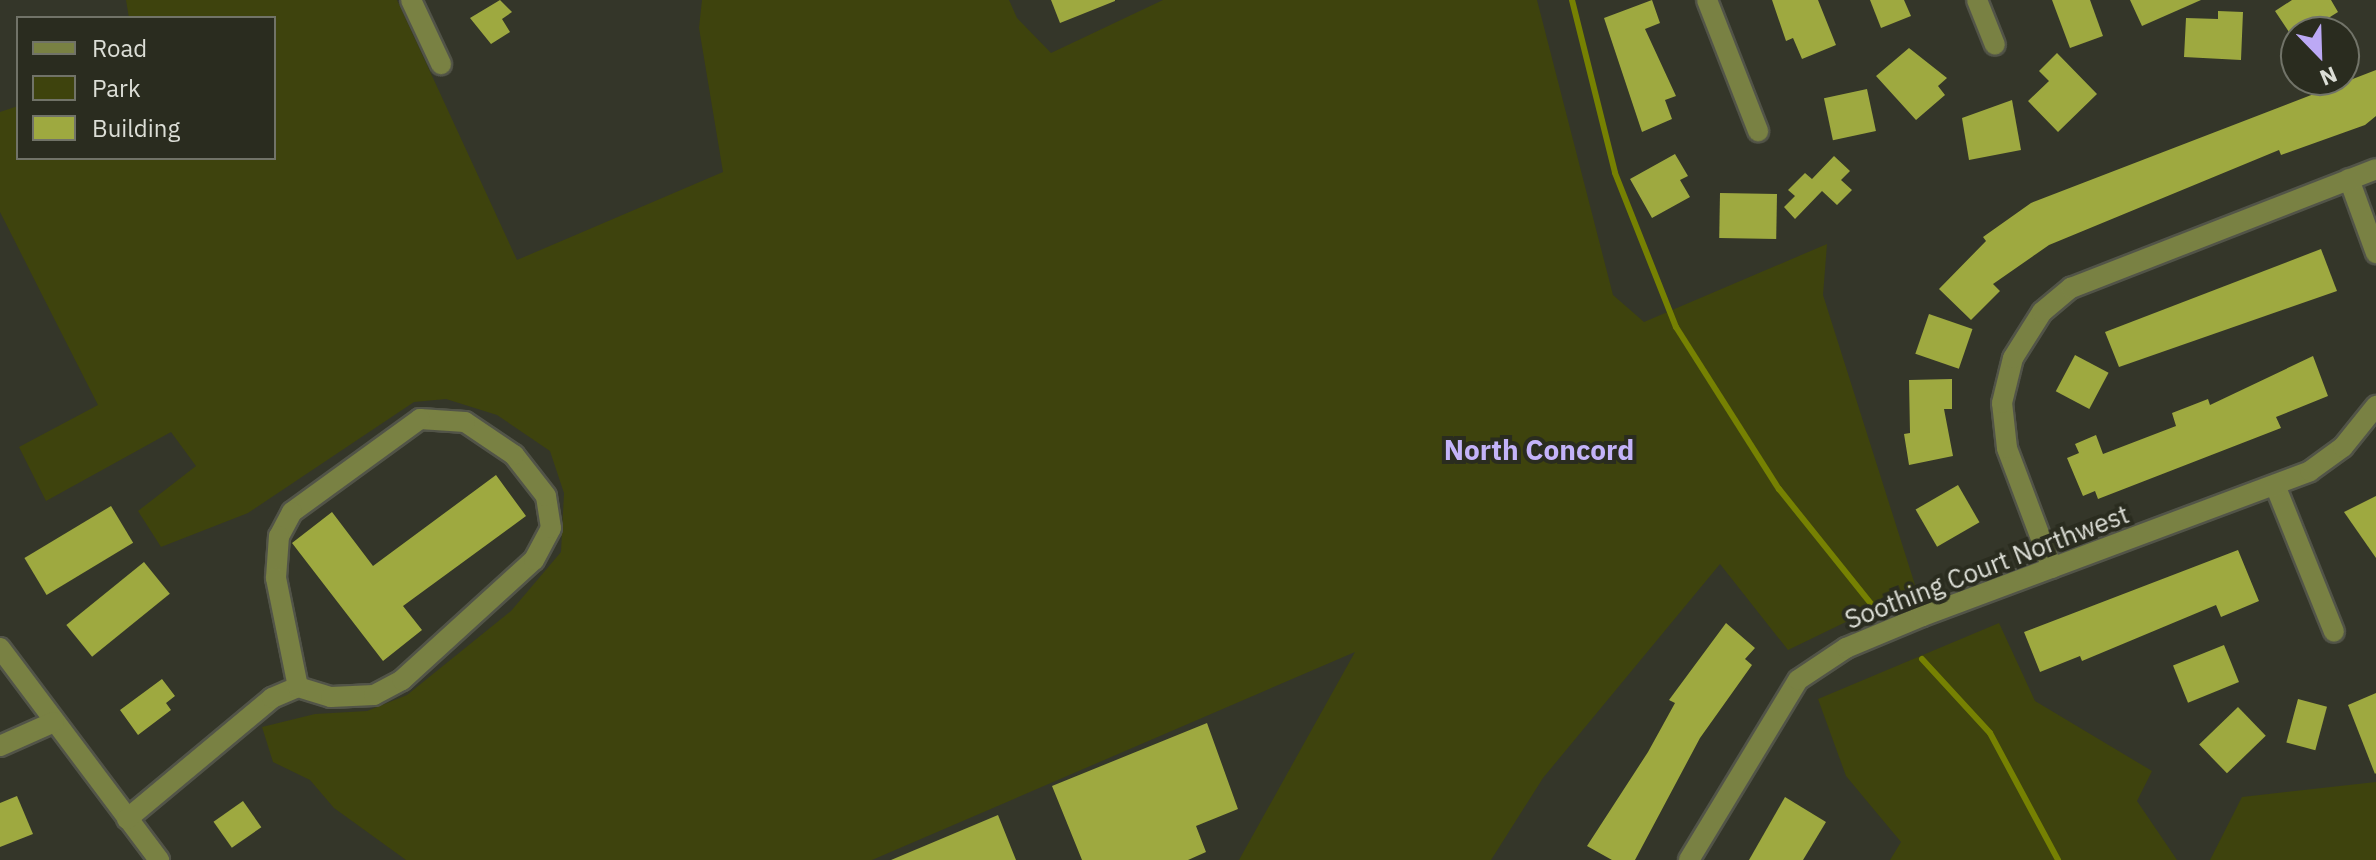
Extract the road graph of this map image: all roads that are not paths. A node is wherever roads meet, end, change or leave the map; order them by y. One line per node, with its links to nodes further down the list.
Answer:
1 (411, 0): 5 (street)
2 (1707, 0): 6 (street)
3 (1977, 0): 4 (street)
4 (1995, 45)
5 (441, 64)
6 (1758, 131)
7 (2376, 169): 8 (street)
8 (2349, 179): 9 (street); 12 (street)
9 (2376, 253)
10 (2376, 406): 11 (street, Soothing Court Northwest)
11 (2275, 485): 12 (street, Soothing Court Northwest); 13 (street)
12 (2052, 568): 20 (street, Soothing Court Northwest)
13 (2334, 632)
14 (0, 648): 16 (street)
15 (298, 687): 15 (street); 18 (street)
16 (54, 722): 17 (street); 18 (street)
17 (0, 746)
18 (127, 819): 19 (street)
19 (159, 860)
20 (1689, 860)

